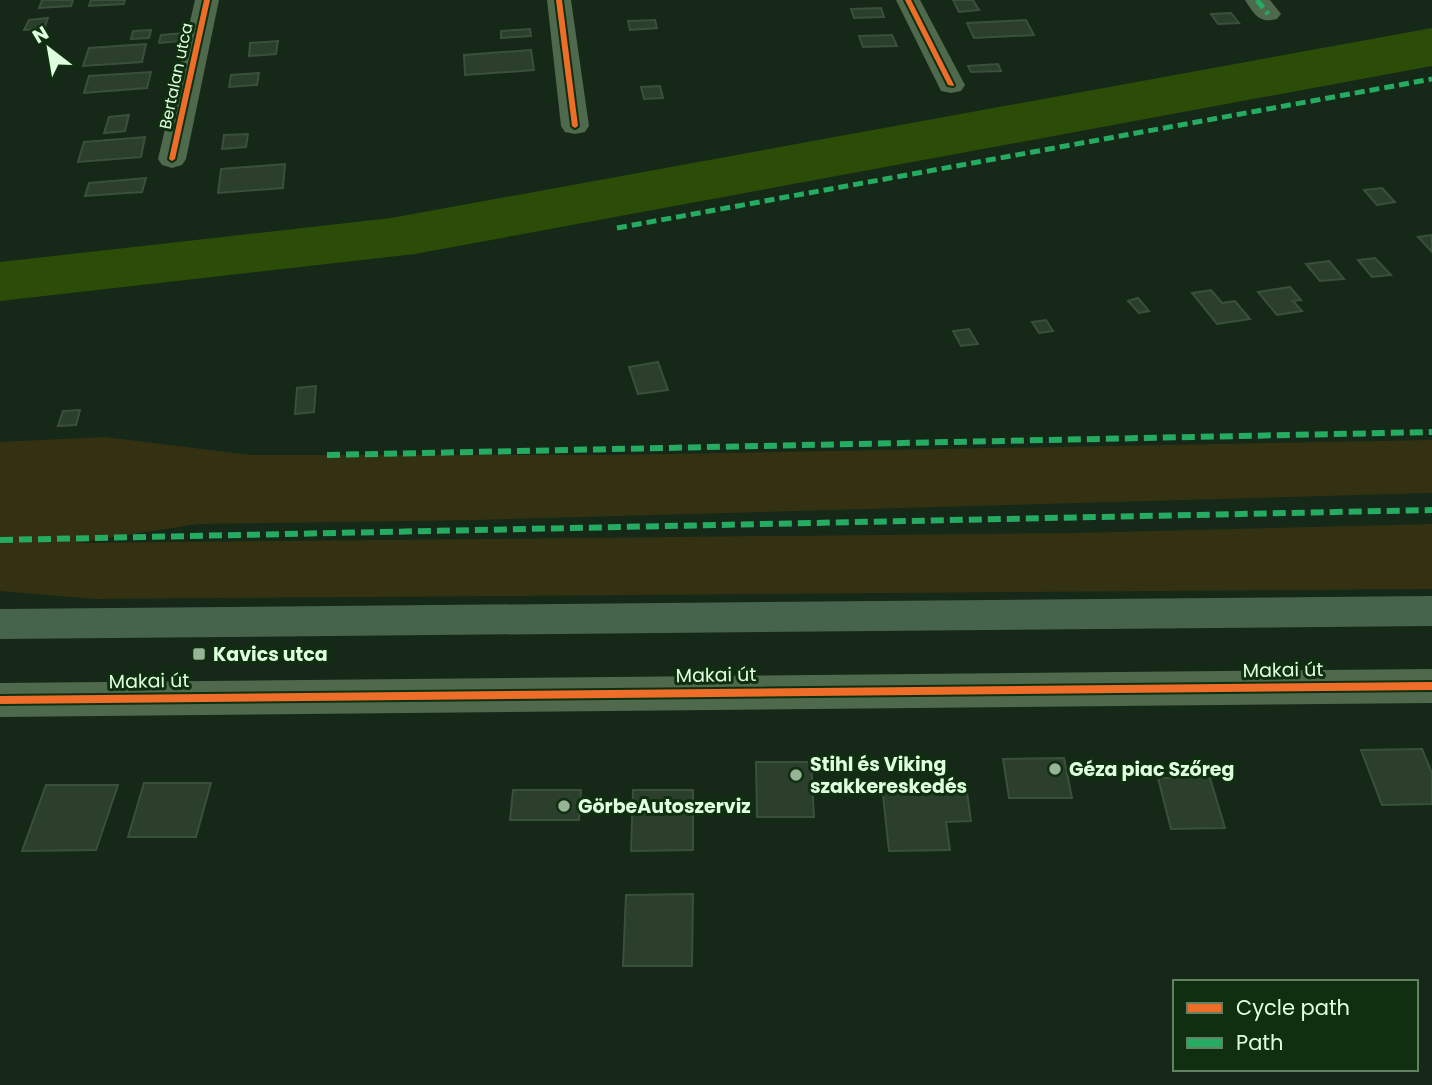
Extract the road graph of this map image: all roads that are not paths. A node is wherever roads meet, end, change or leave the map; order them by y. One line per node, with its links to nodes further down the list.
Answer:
1 (207, 0): 6 (street, Bertalan utca)
2 (559, 0): 5 (street)
3 (908, 0): 4 (street)
4 (951, 85)
5 (575, 126)
6 (172, 159)
7 (1432, 611): 8 (main road)
8 (0, 624)
9 (1432, 686): 10 (street, Makai út)
10 (4, 710)

